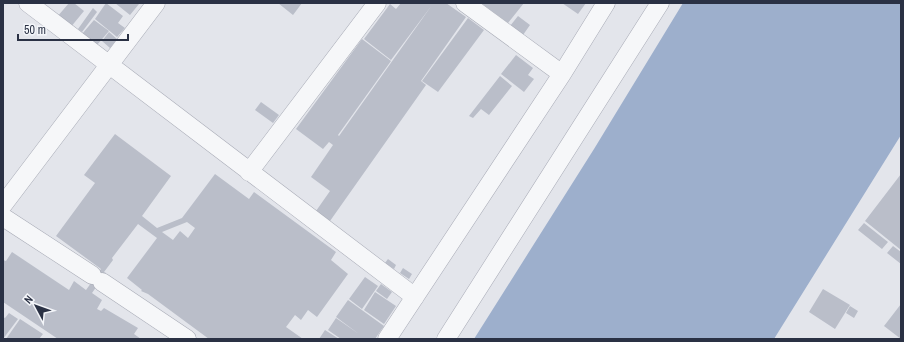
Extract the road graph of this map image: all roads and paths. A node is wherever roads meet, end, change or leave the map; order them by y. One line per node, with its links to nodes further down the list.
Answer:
1 (28, 3): 7 (street)
2 (156, 3): 7 (street)
3 (377, 3): 9 (street)
4 (465, 3): 8 (street)
5 (606, 3): 8 (street)
6 (660, 3): 15 (street)
7 (110, 64): 9 (street); 10 (street)
8 (562, 74): 12 (street)
9 (249, 172): 12 (street)
10 (3, 205)
11 (3, 217): 13 (street)
12 (415, 297): 14 (street)
13 (186, 339)
14 (387, 339)
15 (446, 339)

